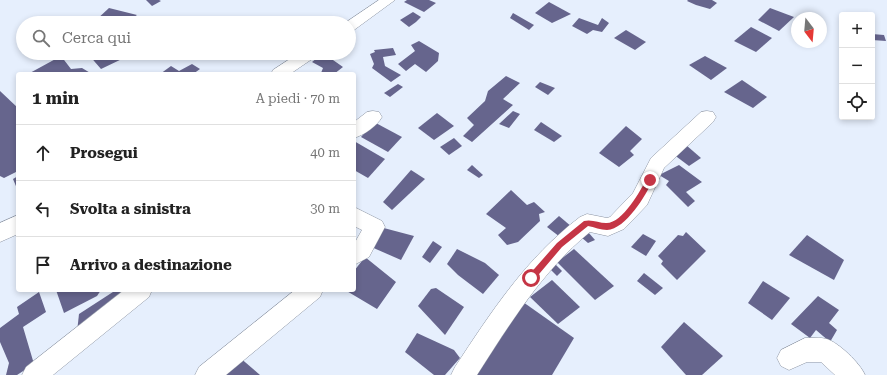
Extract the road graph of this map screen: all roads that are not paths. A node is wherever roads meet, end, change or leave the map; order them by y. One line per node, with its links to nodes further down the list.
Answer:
1 (388, 0): 2 (street)
2 (356, 22)
3 (300, 60): 4 (street)
4 (282, 72)
5 (373, 117): 7 (street)
6 (707, 117): 17 (street)
7 (356, 130)
8 (356, 217): 11 (street)
9 (16, 225): 10 (street)
10 (0, 233)
11 (356, 254)
12 (138, 292): 15 (street)
13 (310, 292): 16 (street)
14 (789, 358): 18 (street)
15 (34, 375)
16 (207, 375)
17 (463, 375)
18 (853, 375)

